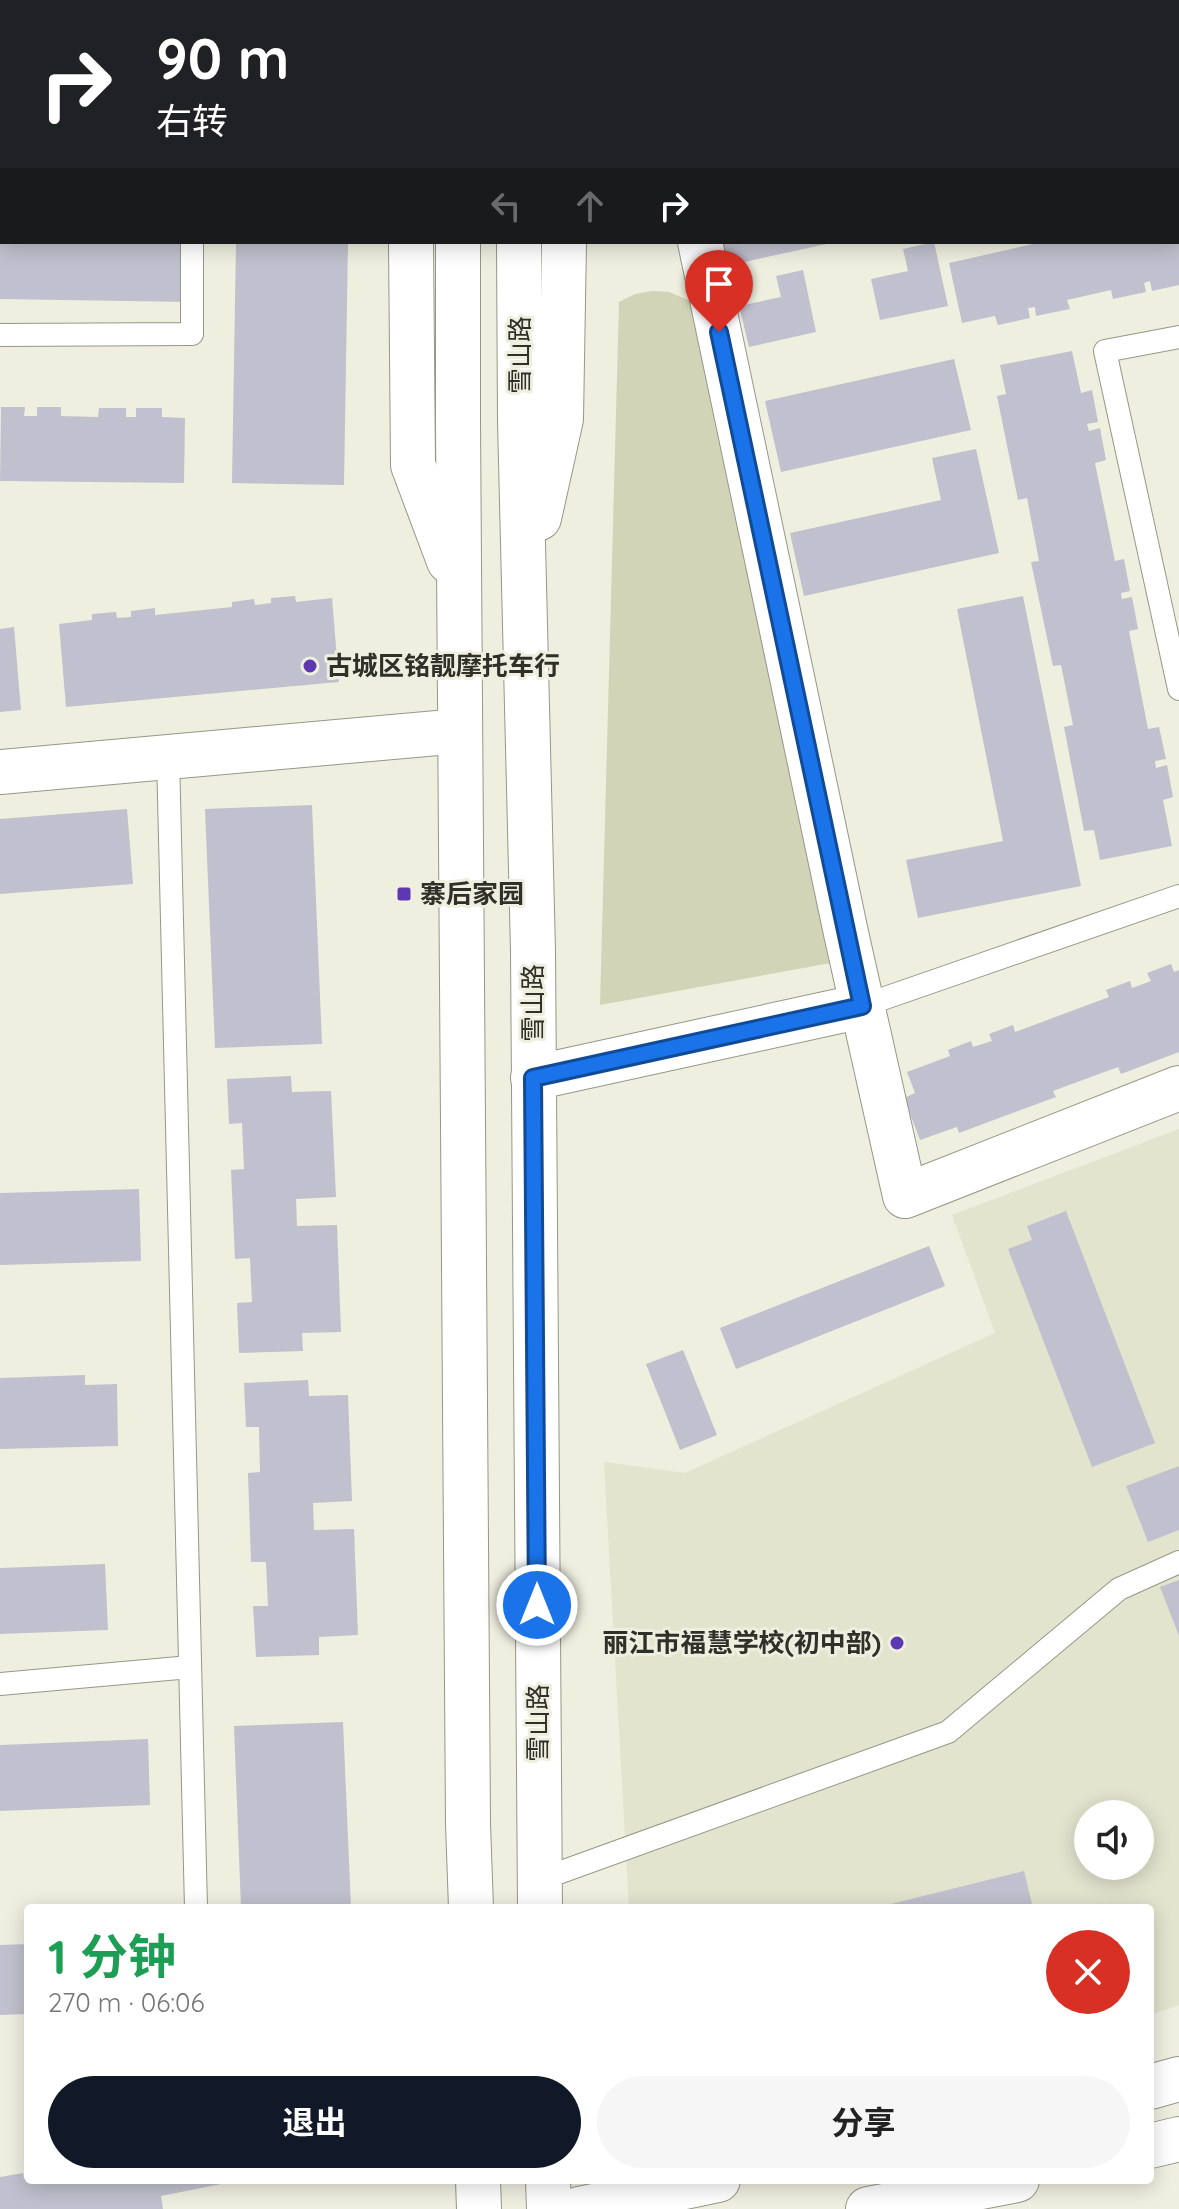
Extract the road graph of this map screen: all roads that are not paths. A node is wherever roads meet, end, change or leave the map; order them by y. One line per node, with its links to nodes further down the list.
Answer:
1 (192, 244): 7 (lane)
2 (411, 244): 10 (main road)
3 (458, 244): 10 (main road)
4 (519, 244): 9 (main road, 雪山路)
5 (564, 244): 9 (main road)
6 (700, 244): 16 (main road)
7 (0, 335)
8 (1179, 337): 11 (lane)
9 (524, 582): 17 (main road, 雪山路)
10 (459, 589): 12 (main road)
11 (1179, 689)
12 (460, 731): 13 (main road); 24 (main road)
13 (168, 756): 14 (main road); 20 (lane)
14 (0, 772)
15 (1179, 896): 16 (lane)
16 (862, 1006): 17 (main road); 18 (main road)
17 (533, 1078): 22 (main road, 雪山路)
18 (1179, 1088)
19 (1179, 1562): 22 (lane)
20 (190, 1667): 21 (lane); 23 (lane)
21 (0, 1684)
22 (540, 1894)
23 (196, 1904)
24 (471, 1904)
25 (1179, 2079): 26 (main road)
26 (1154, 2086)
27 (1179, 2139): 28 (main road)
28 (1154, 2145)
29 (478, 2184): 33 (main road)
30 (548, 2184): 34 (main road)
31 (699, 2184): 35 (main road)
32 (996, 2184): 36 (main road)
33 (479, 2209)
34 (549, 2209)
35 (579, 2209)
36 (868, 2209)

